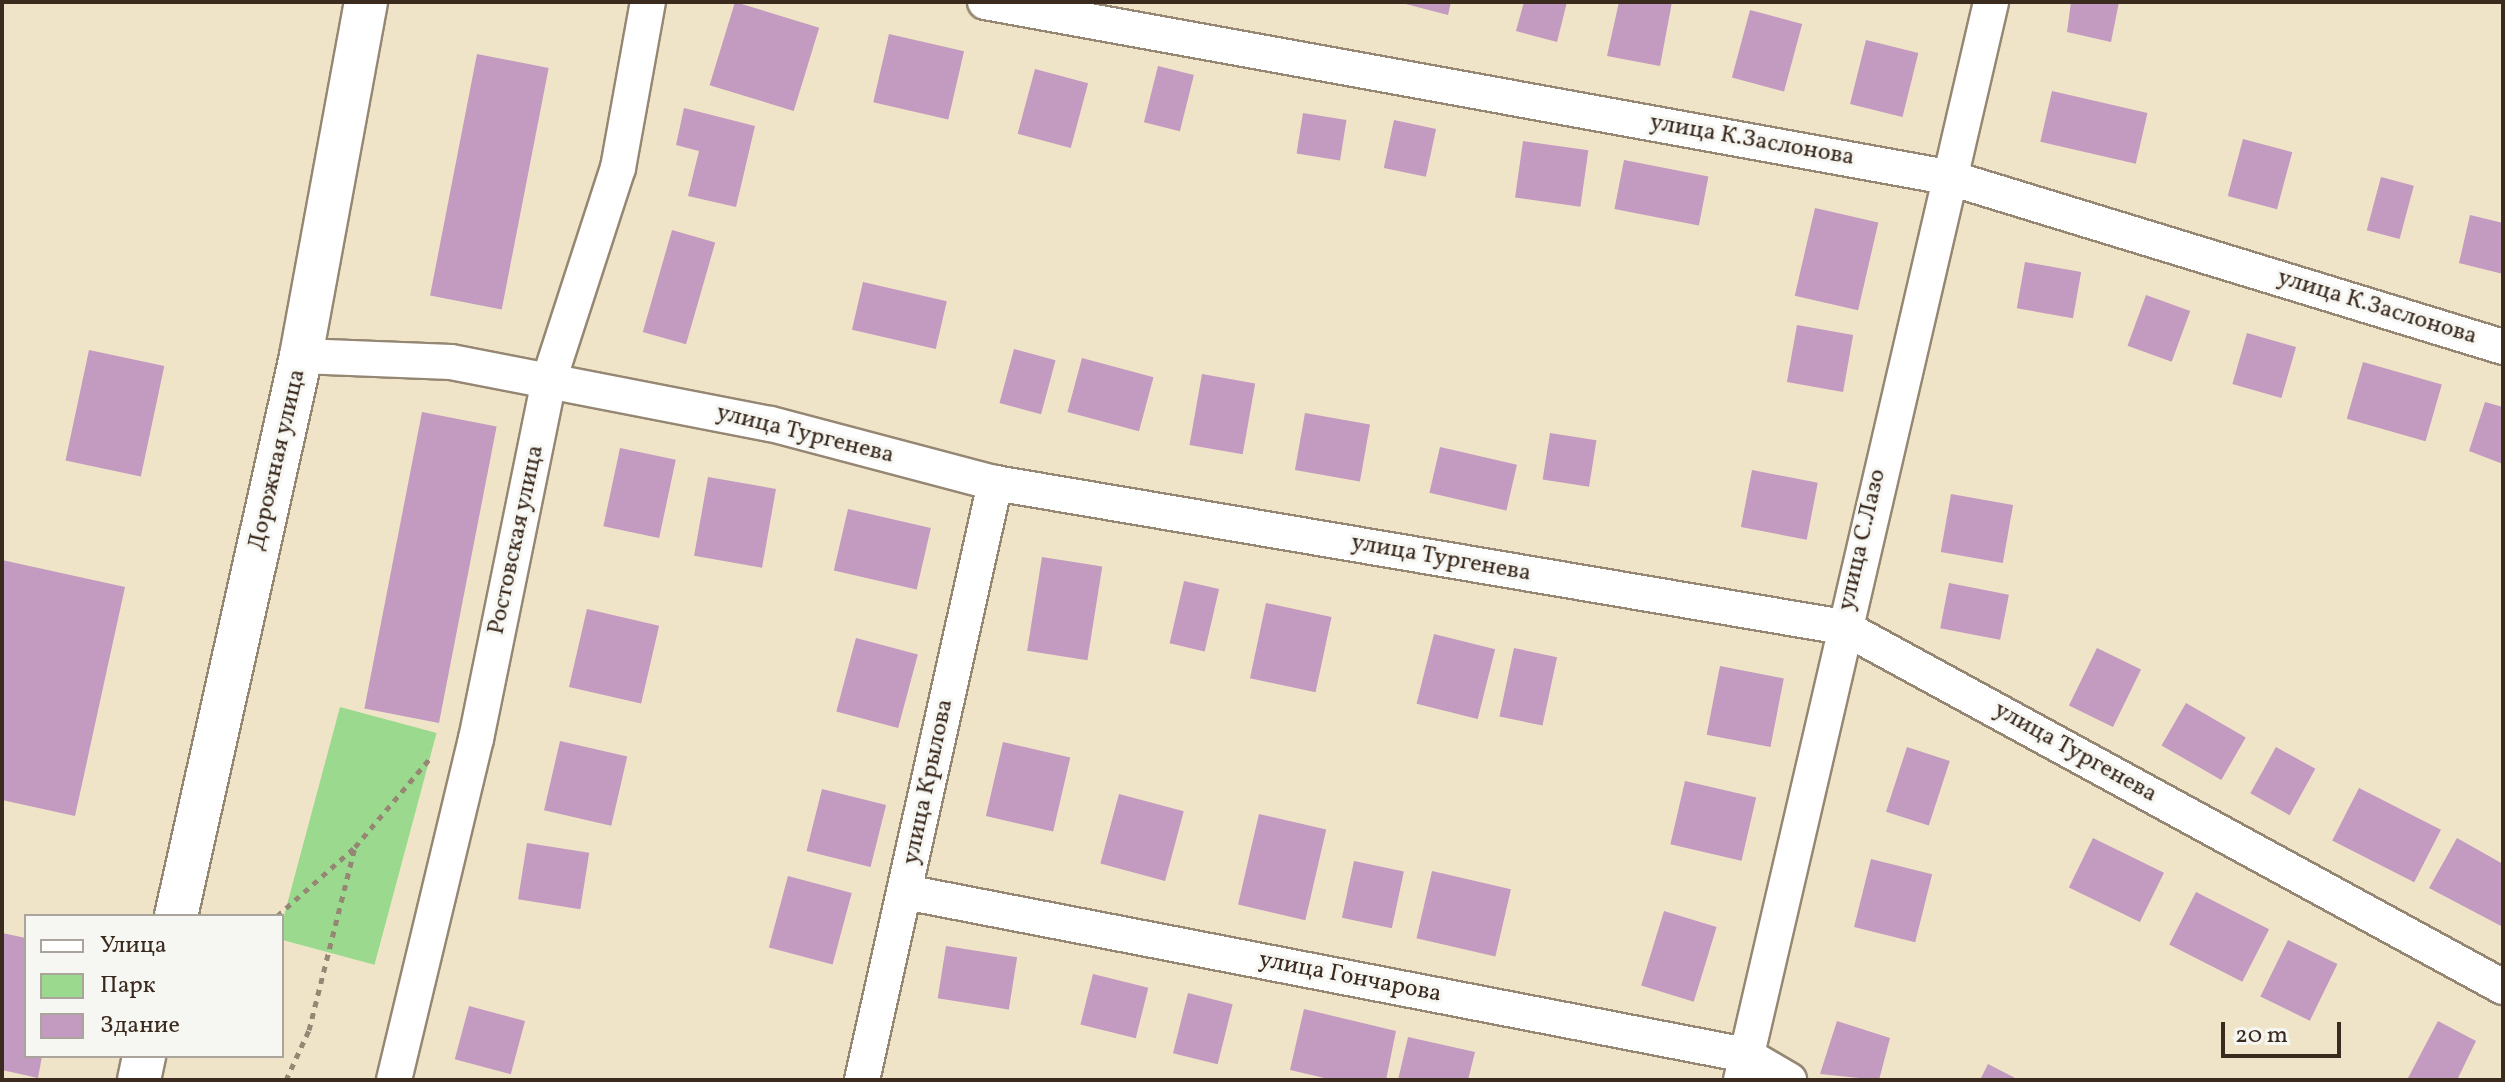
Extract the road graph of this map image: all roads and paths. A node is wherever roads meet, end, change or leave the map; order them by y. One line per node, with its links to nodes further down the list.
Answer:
1 (366, 2): 7 (street, Дорожная улица)
2 (648, 2): 8 (street, Ростовская улица)
3 (985, 2): 5 (street, улица К.Заслонова)
4 (1991, 2): 5 (street, улица С.Лазо)
5 (1947, 177): 6 (street, улица К.Заслонова); 10 (street, улица С.Лазо)
6 (2503, 347)
7 (301, 356): 8 (street, улица Тургенева); 14 (street, Дорожная улица)
8 (549, 380): 9 (street, улица Тургенева); 11 (street, Ростовская улица)
9 (995, 483): 10 (street, улица Тургенева); 13 (street, улица Крылова)
10 (1843, 627): 16 (street, улица Тургенева); 18 (street, улица С.Лазо)
11 (476, 739): 12 (path); 21 (street, Ростовская улица)
12 (355, 847): 15 (path); 20 (path)
13 (905, 892): 18 (street, улица Гончарова); 22 (street, улица Крылова)
14 (176, 914)
15 (279, 914)
16 (2503, 987)
17 (144, 1058): 19 (street)
18 (1744, 1068): 23 (street, улица Гончарова)
19 (139, 1080)
20 (286, 1080)
21 (394, 1080)
22 (862, 1080)
23 (1789, 1080)

